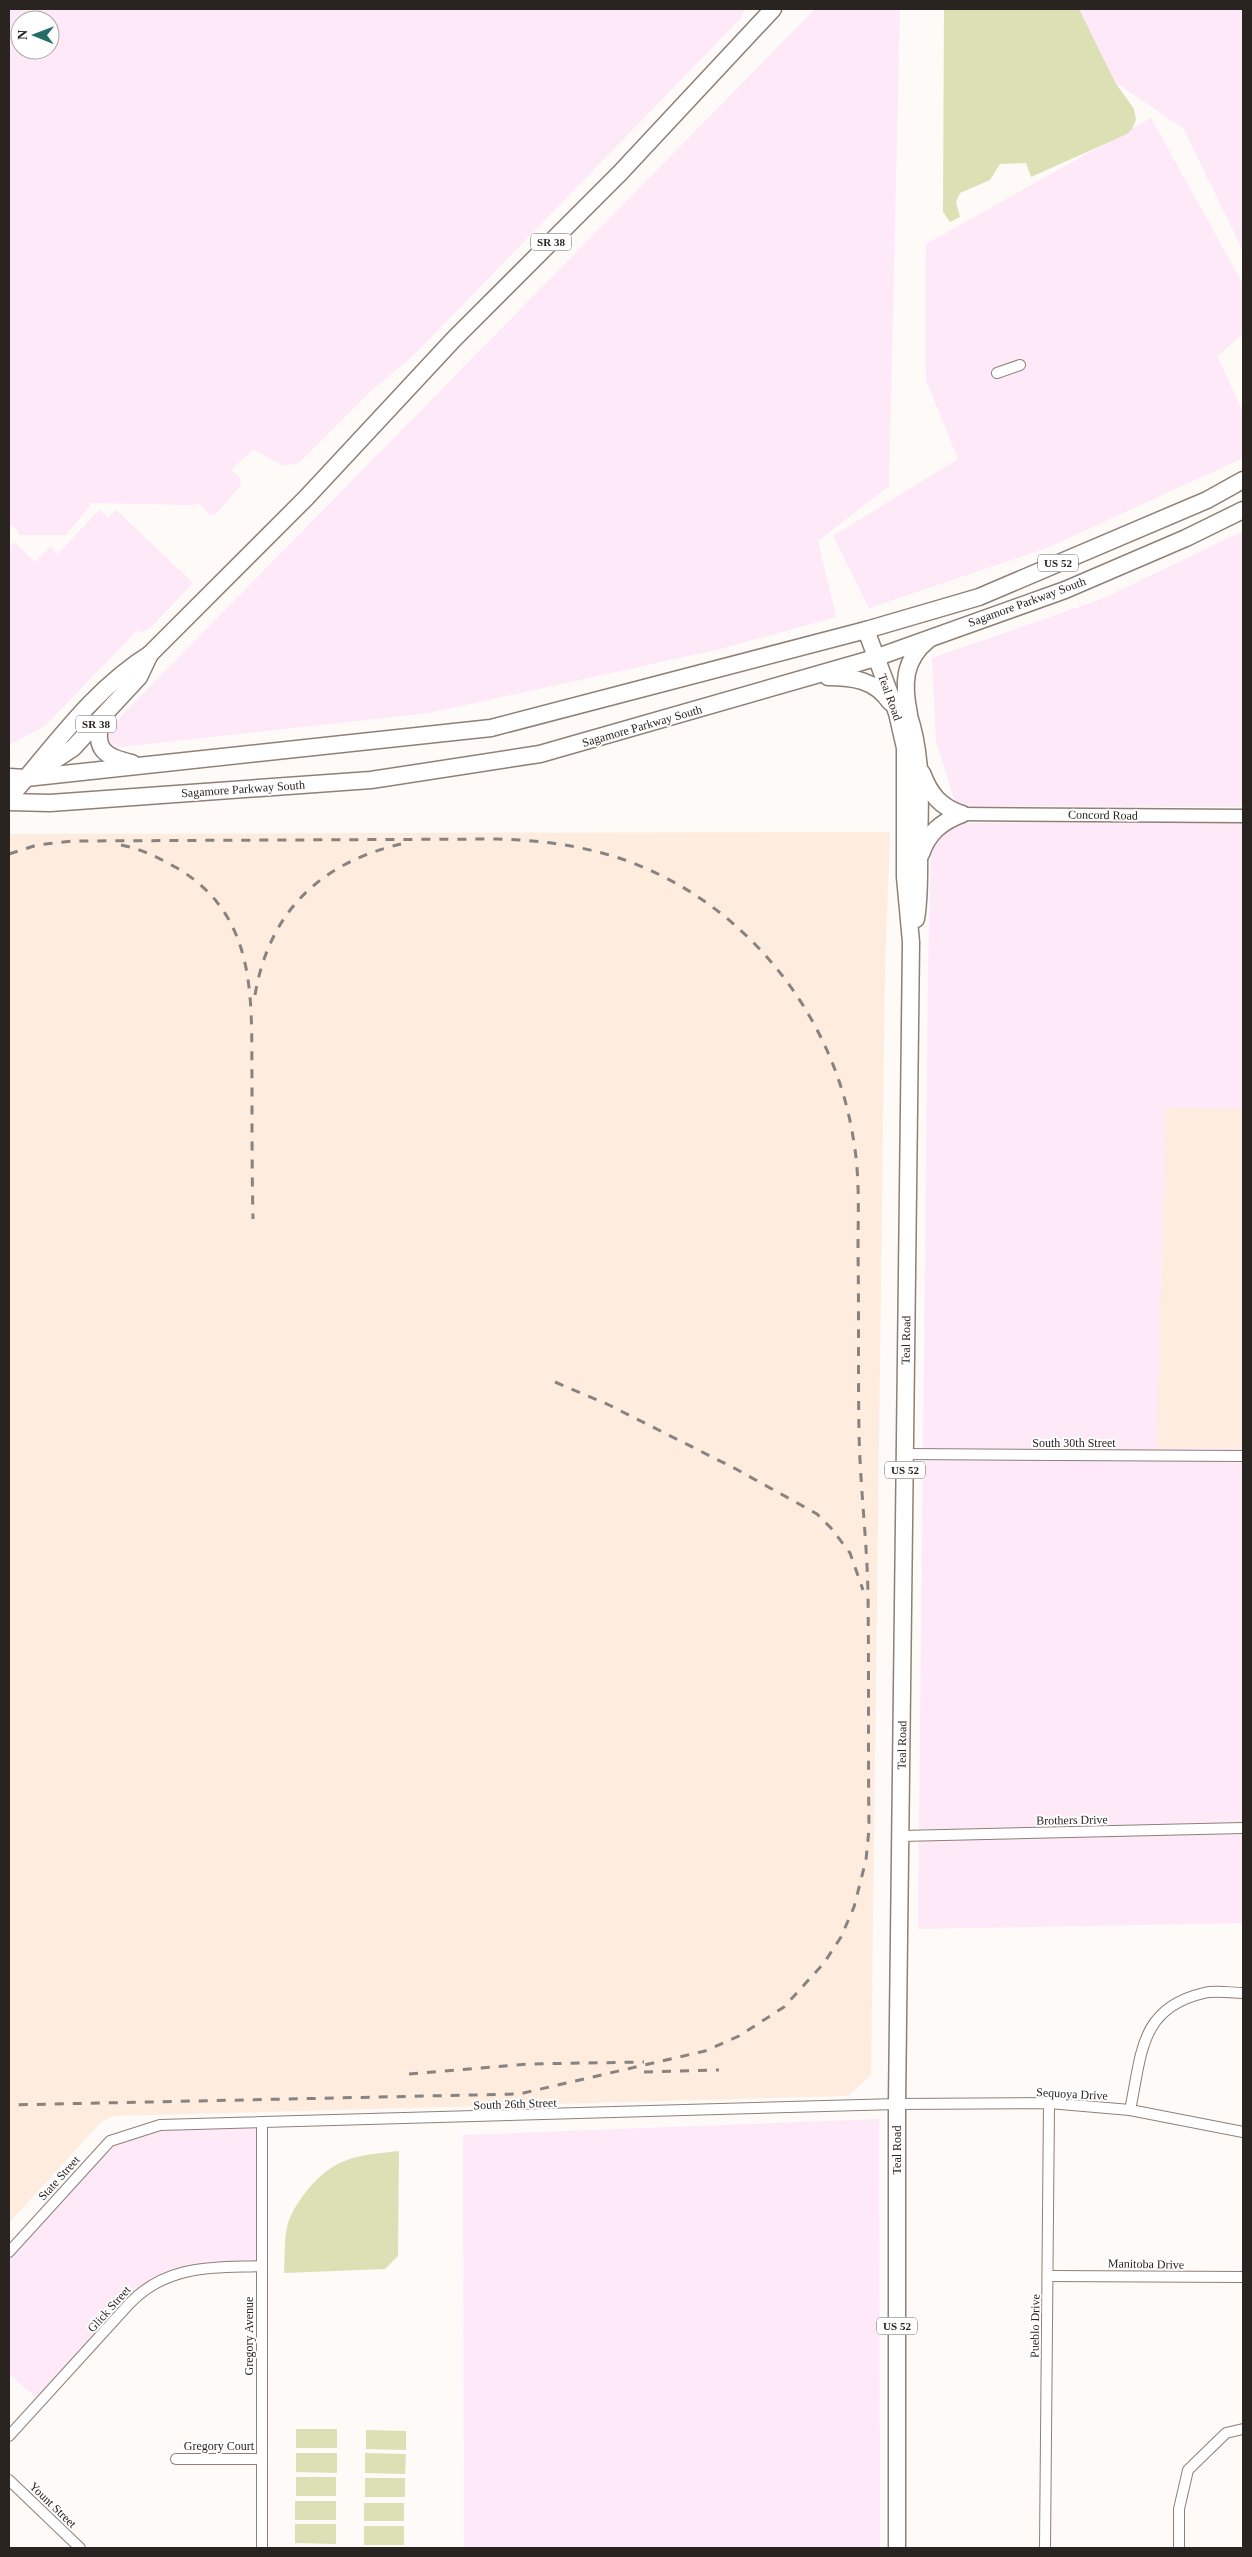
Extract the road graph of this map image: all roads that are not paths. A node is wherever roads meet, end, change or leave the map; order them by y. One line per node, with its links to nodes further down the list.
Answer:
1 (773, 9): 8 (main road, SR 38)
2 (1020, 365): 3 (street)
3 (997, 373)
4 (1243, 480): 6 (main road, Sagamore Parkway South / US 52)
5 (1243, 510): 7 (main road, Sagamore Parkway South / US 52)
6 (866, 630): 9 (main road, US 52); 13 (main road, Sagamore Parkway South)
7 (932, 638): 9 (main road, Sagamore Parkway South); 11 (main road, US 52)
8 (150, 654): 12 (main road, SR 38); 16 (main road, SR 38)
9 (875, 658): 10 (main road, Sagamore Parkway South); 11 (main road, Teal Road / US 52)
10 (799, 681): 11 (main road); 17 (main road, Sagamore Parkway South)
11 (903, 713): 14 (main road, Teal Road / US 52); 21 (main road, Teal Road / US 52)
12 (103, 716): 13 (main road); 16 (main road, SR 38)
13 (144, 765): 16 (main road, Sagamore Parkway South)
14 (919, 765): 18 (main road); 20 (main road, Teal Road / US 52)
15 (9, 777): 16 (main road, Sagamore Parkway South)
16 (26, 778): 17 (main road, SR 38)
17 (9, 800)
18 (962, 814): 19 (street, Concord Road); 20 (main road)
19 (1243, 816)
20 (919, 860): 21 (main road, Teal Road / US 52)
21 (911, 942): 22 (main road, Teal Road / US 52)
22 (905, 1454): 23 (street, South 30th Street); 25 (main road, Teal Road / US 52)
23 (1243, 1456)
24 (1243, 1828): 25 (street, Brothers Drive)
25 (901, 1836): 27 (main road, Teal Road / US 52)
26 (1243, 1993): 29 (street)
27 (897, 2104): 28 (street, Sequoya Drive); 30 (street, South 26th Street); 44 (main road, Teal Road / US 52)
28 (1048, 2104): 29 (street, Sequoya Drive); 35 (street, Pueblo Drive)
29 (1130, 2110): 32 (street, Sequoya Drive)
30 (262, 2124): 31 (street, South 26th Street); 34 (street, Gregory Avenue)
31 (136, 2132): 33 (street, State Street)
32 (1243, 2132)
33 (9, 2252)
34 (262, 2266): 38 (street, Glick Street); 40 (street, Gregory Avenue)
35 (1048, 2276): 36 (street, Manitoba Drive); 45 (street, Pueblo Drive)
36 (1243, 2277)
37 (1243, 2429): 46 (street)
38 (9, 2436)
39 (176, 2459): 40 (street, Gregory Court)
40 (262, 2459): 43 (street, Gregory Avenue)
41 (9, 2480): 42 (street, Yount Street)
42 (80, 2548)
43 (262, 2548)
44 (897, 2548)
45 (1044, 2548)
46 (1179, 2548)

